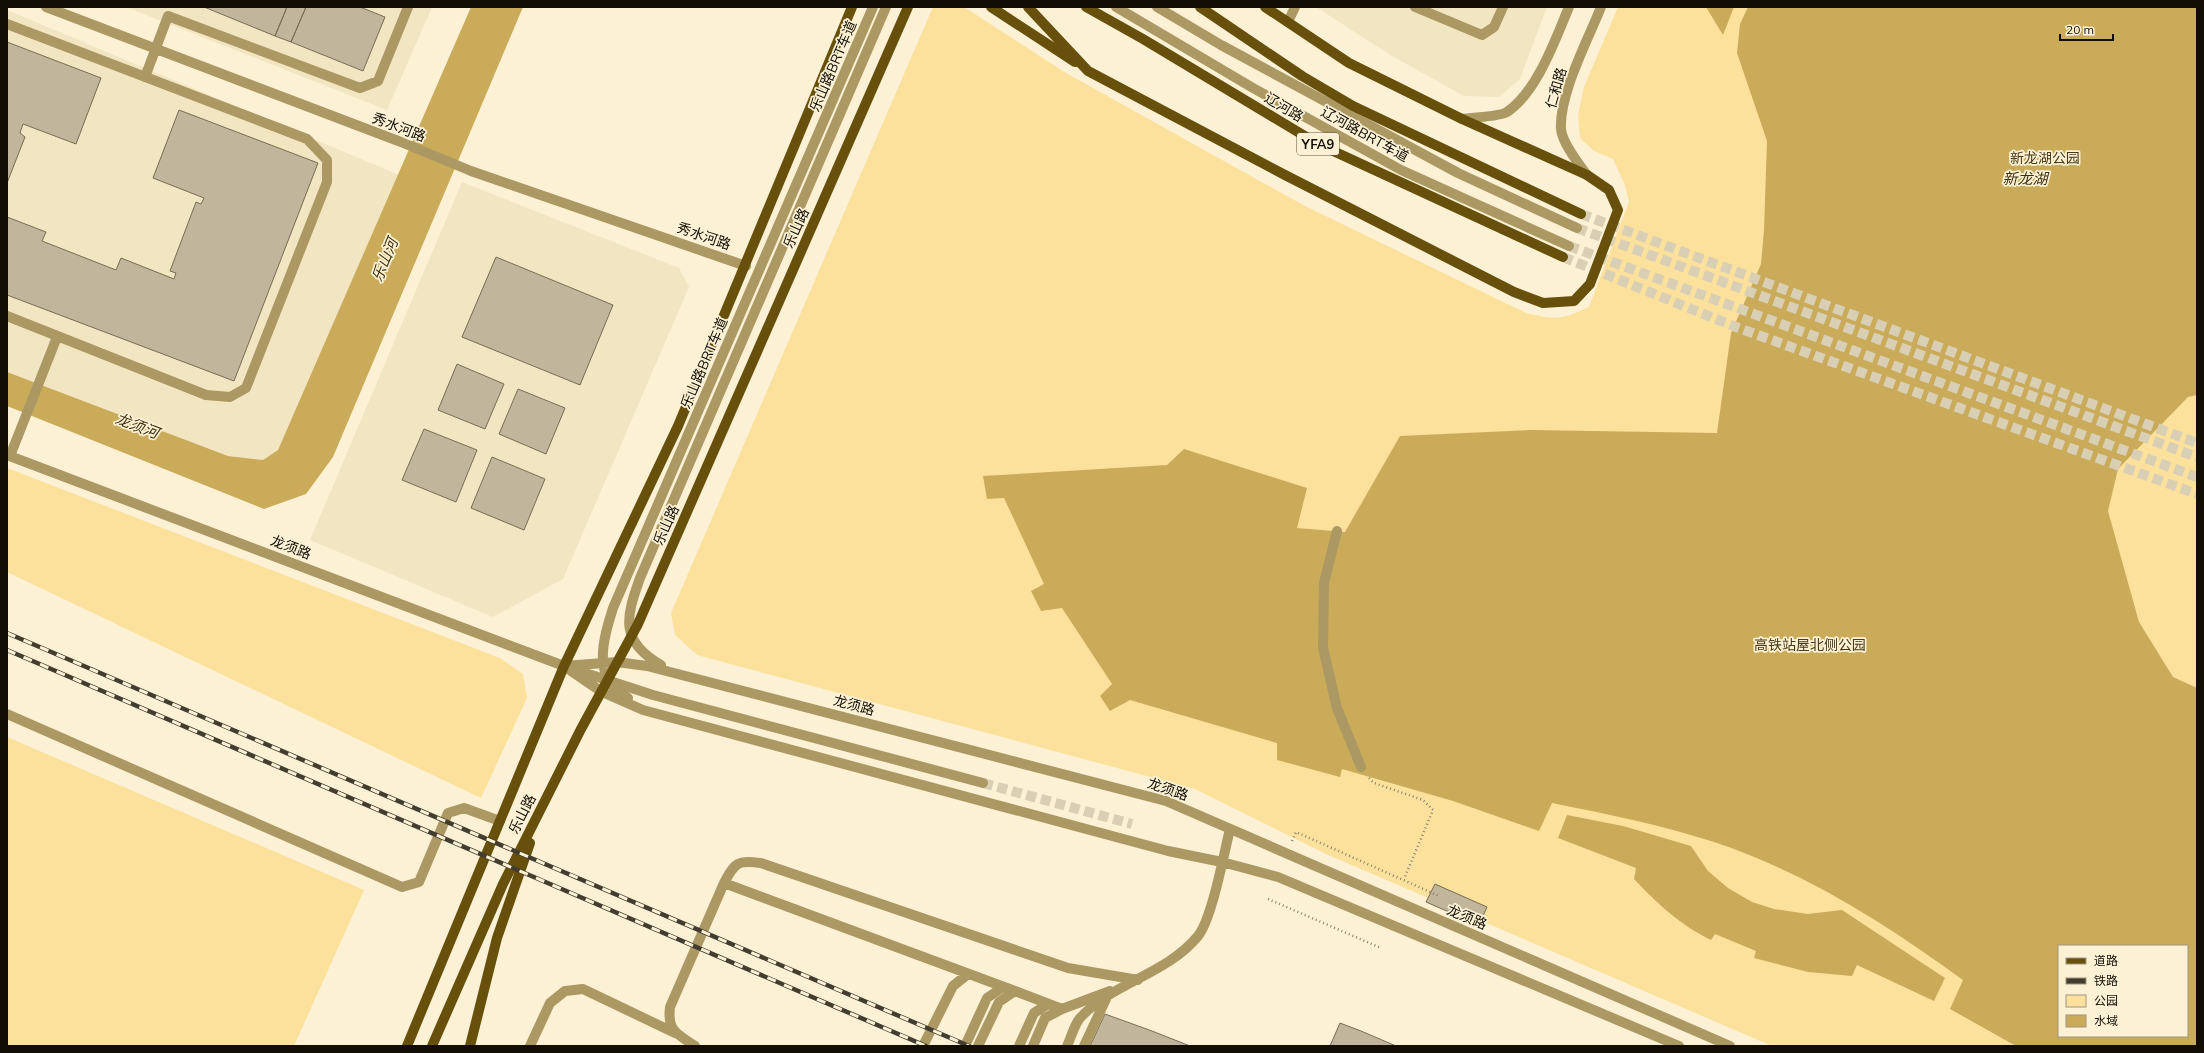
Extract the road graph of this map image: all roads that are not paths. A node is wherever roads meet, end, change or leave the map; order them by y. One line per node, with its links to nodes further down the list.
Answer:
1 (46, 7): 22 (street, 秀水河路)
2 (852, 7): 31 (main road, 乐山路)
3 (873, 7): 38 (street, 乐山路BRT车道)
4 (886, 7): 36 (street, 乐山路BRT车道)
5 (908, 7): 36 (main road, 乐山路)
6 (991, 7): 23 (main road)
7 (1028, 7): 23 (main road)
8 (1086, 7): 30 (main road, 辽河路 / YFA9)
9 (1116, 7): 29 (street, 辽河路BRT车道)
10 (1158, 7): 28 (street, 辽河路BRT车道)
11 (1200, 7): 27 (main road)
12 (1265, 7): 19 (main road)
13 (1295, 7): 20 (street)
14 (1414, 7): 15 (street)
15 (1503, 7)
16 (1569, 7): 25 (street, 仁和路)
17 (1601, 7): 26 (street, 仁和路)
18 (405, 8): 22 (street)
19 (1276, 10): 20 (main road)
20 (1288, 22): 25 (main road)
21 (7, 24): 24 (street)
22 (155, 50): 24 (street); 31 (street, 秀水河路)
23 (1088, 71): 26 (main road)
24 (145, 77): 33 (street)
25 (1462, 119): 26 (main road)
26 (1587, 175)
27 (1581, 214)
28 (1577, 228)
29 (1569, 246)
30 (1563, 257)
31 (746, 266): 39 (main road, 乐山路)
32 (7, 316): 33 (street)
33 (57, 337): 34 (street)
34 (8, 455): 39 (street, 龙须路)
35 (1337, 531): 45 (street)
36 (631, 638): 37 (main road, 乐山路); 40 (street)
37 (617, 662): 38 (street, 龙须路); 40 (street, 龙须路); 41 (main road, 乐山路)
38 (604, 663): 39 (street, 龙须路); 41 (street, 乐山路BRT车道)
39 (564, 666): 41 (street); 42 (street, 龙须路); 48 (main road, 乐山路)
40 (673, 672): 49 (street, 龙须路)
41 (608, 680): 42 (main road, 乐山路); 43 (street, 乐山路BRT车道); 46 (street)
42 (602, 692): 43 (street, 龙须路); 47 (main road, 乐山路)
43 (656, 713): 50 (street, 龙须路)
44 (7, 714): 48 (street)
45 (1361, 767)
46 (983, 783)
47 (542, 806): 61 (main road, 乐山路); 62 (main road)
48 (500, 821): 60 (main road, 乐山路)
49 (1230, 829): 50 (street); 73 (street, 龙须路)
50 (1222, 862): 53 (street); 72 (street, 龙须路)
51 (724, 883): 52 (street); 53 (street); 59 (street)
52 (968, 974): 54 (street); 65 (street)
53 (1138, 980): 56 (street); 58 (street)
54 (1003, 987): 55 (street); 66 (street)
55 (1015, 991): 57 (street); 67 (street)
56 (1108, 996): 70 (street); 71 (street)
57 (1048, 1004): 58 (street); 68 (street)
58 (1062, 1009): 69 (street)
59 (675, 1033): 63 (street); 64 (street)
60 (407, 1046)
61 (432, 1046)
62 (470, 1046)
63 (530, 1046)
64 (695, 1046)
65 (923, 1046)
66 (964, 1046)
67 (978, 1046)
68 (1019, 1046)
69 (1033, 1046)
70 (1067, 1046)
71 (1084, 1046)
72 (1679, 1046)
73 (1730, 1046)

